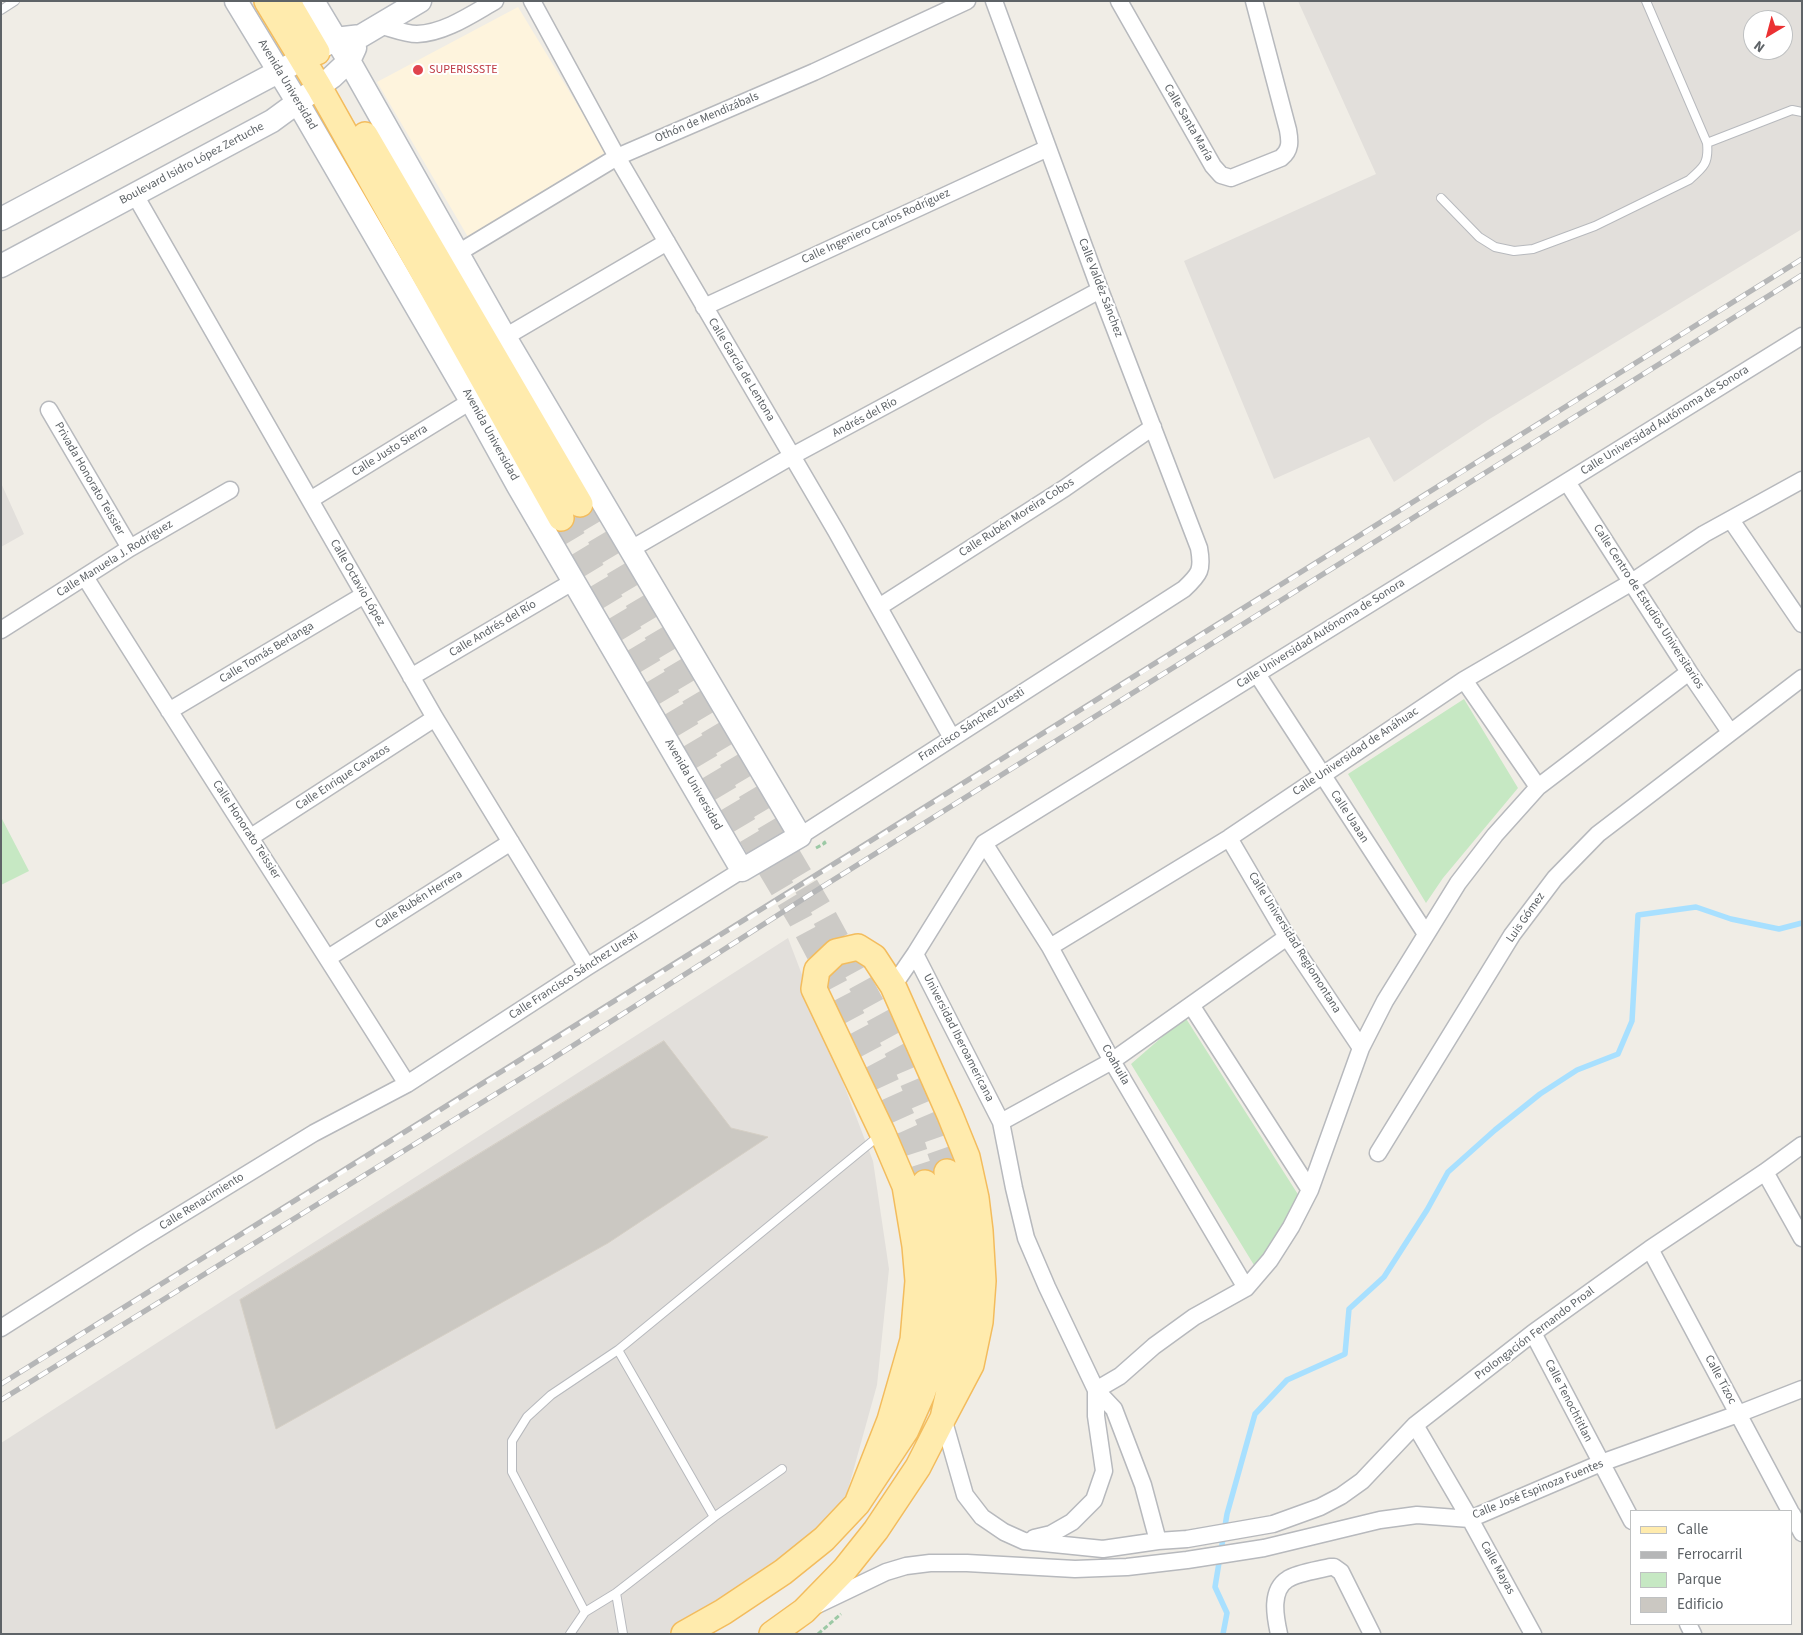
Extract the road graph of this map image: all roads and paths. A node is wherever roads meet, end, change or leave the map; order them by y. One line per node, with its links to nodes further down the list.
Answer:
1 (15, 1): 14 (lane)
2 (236, 1): 17 (street, Avenida Universidad)
3 (267, 1): 16 (main road, Avenida Universidad)
4 (287, 1): 16 (main road, Avenida Universidad)
5 (313, 1): 16 (street, Avenida Universidad)
6 (420, 1): 15 (street)
7 (495, 1): 15 (street)
8 (532, 1): 23 (street, Calle García de Lentona)
9 (967, 1): 23 (street, Othón de Mendizábals)
10 (994, 1): 22 (street, Calle Valdéz Sánchez)
11 (1119, 1): 12 (street, Calle Santa María)
12 (1254, 1)
13 (1646, 1): 21 (lane)
14 (1, 10)
15 (370, 30): 16 (street); 18 (street, Boulevard Isidro López Zertuche)
16 (317, 49): 17 (street); 18 (main road, Avenida Universidad); 18 (street, Avenida Universidad)
17 (279, 72): 19 (street, Avenida Universidad); 26 (street)
18 (333, 75): 19 (street, Boulevard Isidro López Zertuche); 28 (main road, Avenida Universidad); 28 (main road, Avenida Universidad)
19 (298, 103): 24 (street, Boulevard Isidro López Zertuche); 34 (street, Avenida Universidad)
20 (1802, 112): 21 (lane)
21 (1707, 143): 25 (lane)
22 (1048, 148): 30 (street, Calle Valdéz Sánchez); 31 (street, Calle Ingeniero Carlos Rodríguez)
23 (617, 156): 27 (street, Calle García de Lentona); 28 (street, Othón de Mendizábals)
24 (135, 195): 29 (street, Boulevard Isidro López Zertuche); 41 (street, Calle Octavio López)
25 (1441, 198)
26 (1, 219)
27 (667, 242): 31 (street, Calle García de Lentona); 32 (street)
28 (449, 258): 32 (street, Avenida Universidad)
29 (1, 266)
30 (1100, 290): 36 (street, Calle Valdéz Sánchez); 37 (street, Andrés del Río)
31 (704, 307): 37 (street, Calle García de Lentona)
32 (505, 337): 44 (street, Avenida Universidad)
33 (1800, 342): 39 (street, Calle Universidad Autónoma de Sonora)
34 (471, 401): 41 (street, Calle Justo Sierra); 47 (street, Avenida Universidad)
35 (49, 410): 43 (street, Privada Honorato Teissier)
36 (1153, 427): 45 (street, Calle Valdéz Sánchez); 50 (street, Calle Rubén Moreira Cobos)
37 (792, 456): 44 (street, Andrés del Río); 50 (street, Calle García de Lentona)
38 (1802, 480): 42 (street, Calle Universidad de Anáhuac)
39 (1567, 482): 48 (street, Calle Centro de Estudios Universitarios); 54 (street, Calle Universidad Autónoma de Sonora)
40 (230, 490): 43 (street, Calle Manuela J. Rodríguez)
41 (310, 500): 49 (street, Calle Octavio López)
42 (1731, 520): 48 (street, Calle Universidad de Anáhuac); 51 (street)
43 (130, 548): 46 (street, Calle Manuela J. Rodríguez)
44 (631, 549): 64 (street, Avenida Universidad)
45 (1198, 576): 61 (street, Francisco Sánchez Uresti)
46 (85, 577): 52 (street, Calle Manuela J. Rodríguez); 58 (street, Calle Honorato Teissier)
47 (574, 581): 55 (street, Calle Andrés del Río); 69 (street, Avenida Universidad)
48 (1632, 582): 53 (street, Calle Centro de Estudios Universitarios); 57 (street, Calle Universidad de Anáhuac)
49 (364, 595): 55 (street, Calle Octavio López); 58 (street, Calle Tomás Berlanga)
50 (879, 607): 61 (street, Calle García de Lentona)
51 (1802, 624)
52 (1, 630)
53 (1689, 672): 60 (street, Calle Centro de Estudios Universitarios); 63 (street)
54 (1257, 674): 62 (street, Calle Uaaan); 68 (street, Calle Universidad Autónoma de Sonora)
55 (411, 677): 59 (street, Calle Octavio López)
56 (1802, 678): 60 (street, Luis Gómez)
57 (1464, 680): 62 (street, Calle Universidad de Anáhuac); 63 (street)
58 (169, 711): 65 (street, Calle Honorato Teissier)
59 (435, 718): 65 (street, Calle Enrique Cavazos); 67 (street, Calle Octavio López)
60 (1730, 732): 84 (street, Luis Gómez)
61 (952, 738): 64 (street, Francisco Sánchez Uresti)
62 (1322, 774): 66 (street, Calle Universidad de Anáhuac); 70 (street, Calle Uaaan)
63 (1538, 787): 70 (street)
64 (800, 836): 69 (street, Francisco Sánchez Uresti)
65 (251, 837): 74 (street, Calle Honorato Teissier)
66 (1229, 838): 71 (street, Calle Universidad Regiomontana); 72 (street, Calle Universidad de Anáhuac)
67 (511, 842): 74 (street, Calle Rubén Herrera); 75 (street, Calle Octavio López)
68 (984, 843): 72 (street, Coahuila); 73 (street, Calle Universidad Autónoma de Sonora)
69 (742, 870): 75 (street, Calle Francisco Sánchez Uresti)
70 (1426, 934): 78 (street)
71 (1287, 937): 77 (street); 78 (street, Calle Universidad Regiomontana)
72 (1050, 947): 79 (street, Coahuila)
73 (914, 954): 76 (street, Calle Universidad Autónoma de Sonora); 81 (street, Universidad Iberoamericana)
74 (328, 958): 80 (street, Calle Honorato Teissier)
75 (587, 967): 80 (street, Calle Francisco Sánchez Uresti)
76 (893, 986): 82 (main road); 98 (main road)
77 (1191, 1005): 79 (street); 88 (street)
78 (1361, 1048): 88 (street)
79 (1112, 1061): 81 (street); 91 (street, Coahuila)
80 (407, 1084): 92 (street, Calle Renacimiento)
81 (1001, 1122): 96 (street, Universidad Iberoamericana)
82 (882, 1132): 94 (lane); 102 (main road)
83 (1802, 1145): 86 (street, Prolongación Fernando Proal)
84 (1378, 1152)
85 (947, 1172): 98 (main road)
86 (1764, 1172): 89 (street); 90 (street, Prolongación Fernando Proal)
87 (926, 1183): 102 (main road)
88 (1310, 1190): 91 (street)
89 (1802, 1238)
90 (1650, 1249): 93 (street, Prolongación Fernando Proal); 97 (street, Calle Tízoc)
91 (1246, 1288): 96 (street)
92 (1, 1328)
93 (1533, 1333): 99 (street, Prolongación Fernando Proal); 100 (street, Calle Tenochtitlan)
94 (618, 1350): 106 (lane); 113 (lane)
95 (1802, 1389): 97 (street, Calle José Espinoza Fuentes)
96 (1096, 1390): 109 (street); 110 (street)
97 (1738, 1414): 100 (street, Calle José Espinoza Fuentes); 103 (street, Calle Tízoc)
98 (943, 1418): 109 (street); 112 (main road)
99 (1415, 1425): 107 (street, Calle Mayas); 110 (street, Prolongación Fernando Proal)
100 (1601, 1464): 104 (street, Calle Tenochtitlan); 107 (street, Calle José Espinoza Fuentes)
101 (782, 1469): 106 (lane)
102 (857, 1504): 116 (main road)
103 (1789, 1510)
104 (1630, 1517)
105 (1793, 1517): 108 (street, Calle Tízoc)
106 (714, 1518): 111 (lane)
107 (1470, 1519): 112 (street, Calle José Espinoza Fuentes); 120 (street, Calle Mayas)
108 (1802, 1533)
109 (1024, 1541): 110 (street, Prolongación Fernando Proal)
110 (1158, 1541)
111 (616, 1593): 113 (lane); 115 (lane)
112 (804, 1611): 117 (main road)
113 (585, 1612): 114 (lane)
114 (570, 1634)
115 (623, 1634)
116 (684, 1634)
117 (772, 1634)
118 (1279, 1634): 119 (street)
119 (1372, 1634)
120 (1533, 1634)

